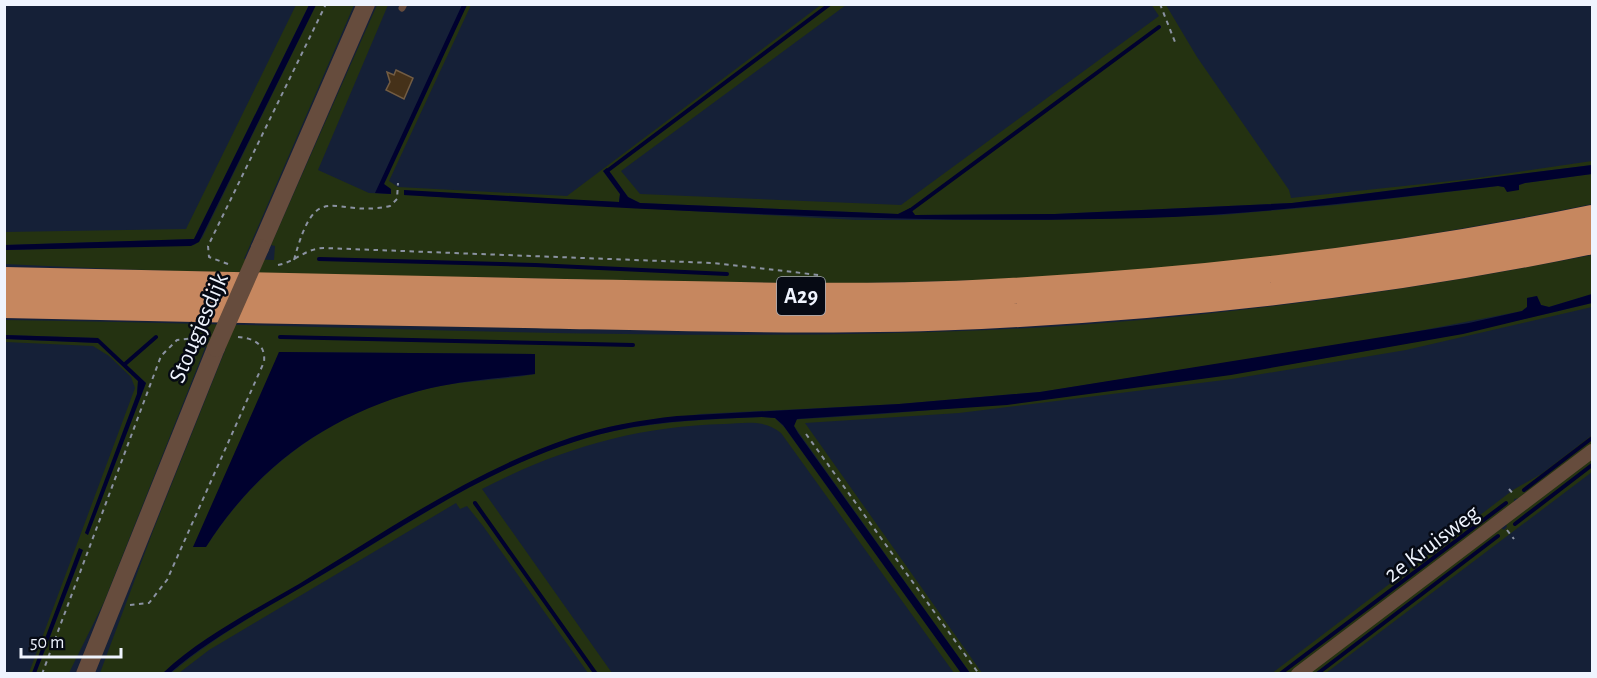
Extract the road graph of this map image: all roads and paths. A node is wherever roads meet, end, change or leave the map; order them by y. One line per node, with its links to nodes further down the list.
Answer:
1 (326, 4): 9 (path)
2 (366, 4): 16 (street, Stougjesdijk, bridge)
3 (1160, 4): 4 (path)
4 (1175, 42)
5 (398, 183): 8 (path)
6 (1593, 218): 12 (highway, A29)
7 (1593, 241): 13 (highway, A29)
8 (294, 260): 10 (path); 11 (path)
9 (234, 266)
10 (272, 267)
11 (827, 276)
12 (4, 280)
13 (4, 305)
14 (806, 434): 17 (path)
15 (1593, 451): 18 (street, 2e Kruisweg)
16 (85, 674)
17 (979, 674)
18 (1298, 674)

